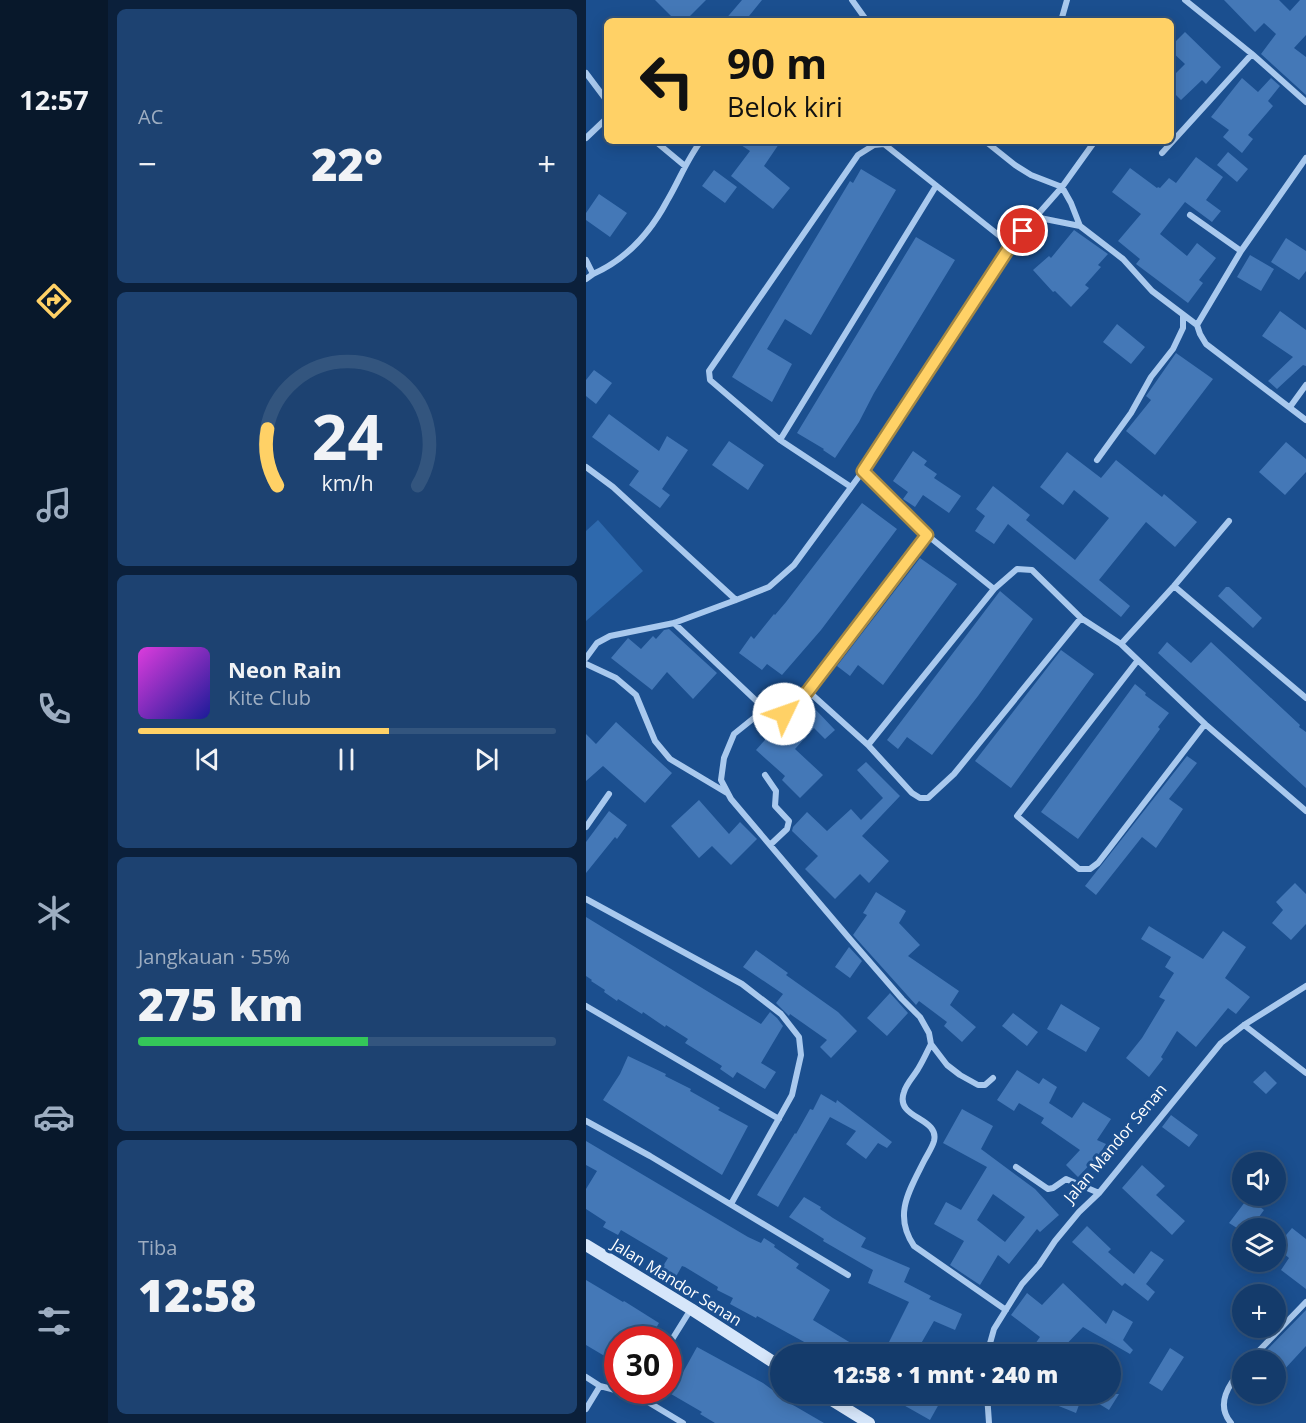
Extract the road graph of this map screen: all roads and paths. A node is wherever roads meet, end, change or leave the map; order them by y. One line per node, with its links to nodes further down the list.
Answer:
1 (852, 0): 4 (street)
2 (1068, 0): 5 (street)
3 (1185, 0): 6 (street)
4 (865, 18)
5 (1062, 18)
6 (1252, 54): 9 (street); 12 (street)
7 (586, 73): 8 (street)
8 (604, 97)
9 (1306, 102)
10 (604, 121): 11 (street)
11 (586, 138)
12 (1174, 140)
13 (659, 144): 20 (street)
14 (699, 144): 20 (street)
15 (989, 144): 22 (street)
16 (1093, 144): 22 (street)
17 (1170, 144): 18 (street)
18 (1162, 153)
19 (1305, 159): 27 (street)
20 (685, 166): 29 (street)
21 (936, 186): 26 (street); 36 (street); 36 (street)
22 (1062, 187): 24 (street); 25 (street)
23 (1190, 215): 27 (street)
24 (1035, 217): 25 (street); 26 (street)
25 (1080, 226): 31 (street)
26 (1011, 245): 39 (street)
27 (1241, 251): 32 (street)
28 (586, 260): 29 (street)
29 (593, 274): 30 (street)
30 (586, 279)
31 (1183, 316): 32 (street); 37 (street)
32 (1197, 325): 34 (street)
33 (1306, 385): 34 (street)
34 (1290, 407): 35 (street)
35 (1306, 420)
36 (780, 440): 40 (street)
37 (1096, 460)
38 (586, 467): 45 (street)
39 (863, 471): 40 (street); 42 (street)
40 (851, 487): 45 (street)
41 (1229, 521): 43 (street)
42 (927, 535): 44 (street); 52 (street)
43 (1174, 586): 48 (street); 53 (street)
44 (994, 589): 46 (street); 56 (street)
45 (736, 600): 47 (street)
46 (1081, 618): 48 (street); 56 (street)
47 (674, 623): 49 (street); 54 (street)
48 (1121, 644): 50 (street)
49 (586, 658)
50 (1138, 660): 55 (street); 55 (street)
51 (586, 664): 58 (street)
52 (808, 691): 54 (street); 56 (street)
53 (1306, 698)
54 (765, 709): 58 (street)
55 (1205, 724): 60 (street)
56 (868, 745)
57 (765, 775): 62 (street)
58 (728, 793): 62 (street)
59 (609, 794): 61 (street)
60 (1306, 811)
61 (586, 827)
62 (770, 845): 67 (street)
63 (586, 899): 70 (street)
64 (1306, 986): 66 (street, Jalan Mandor Senan)
65 (586, 1006): 70 (street)
66 (1244, 1025): 68 (street); 73 (street, Jalan Mandor Senan)
67 (931, 1044): 69 (street); 79 (street)
68 (1306, 1073)
69 (993, 1078)
70 (779, 1119): 74 (street)
71 (586, 1121): 74 (street)
72 (1015, 1167): 73 (street)
73 (1099, 1193): 79 (street, Jalan Mandor Senan)
74 (731, 1204): 76 (street)
75 (586, 1245): 78 (street, Jalan Mandor Senan)
76 (848, 1275)
77 (1306, 1302): 82 (street)
78 (691, 1309): 80 (street); 83 (street, Jalan Mandor Senan)
79 (1006, 1310): 81 (street, Jalan Mandor Senan)
80 (680, 1326)
81 (990, 1344)
82 (1260, 1350)
83 (770, 1360)
84 (586, 1377): 86 (street)
85 (1232, 1381): 95 (street)
86 (600, 1386): 87 (street); 91 (street)
87 (604, 1387)
88 (655, 1404): 92 (street)
89 (838, 1404): 93 (street)
90 (988, 1404): 94 (street)
91 (586, 1409)
92 (680, 1422)
93 (869, 1423)
94 (989, 1423)
95 (1231, 1423)

